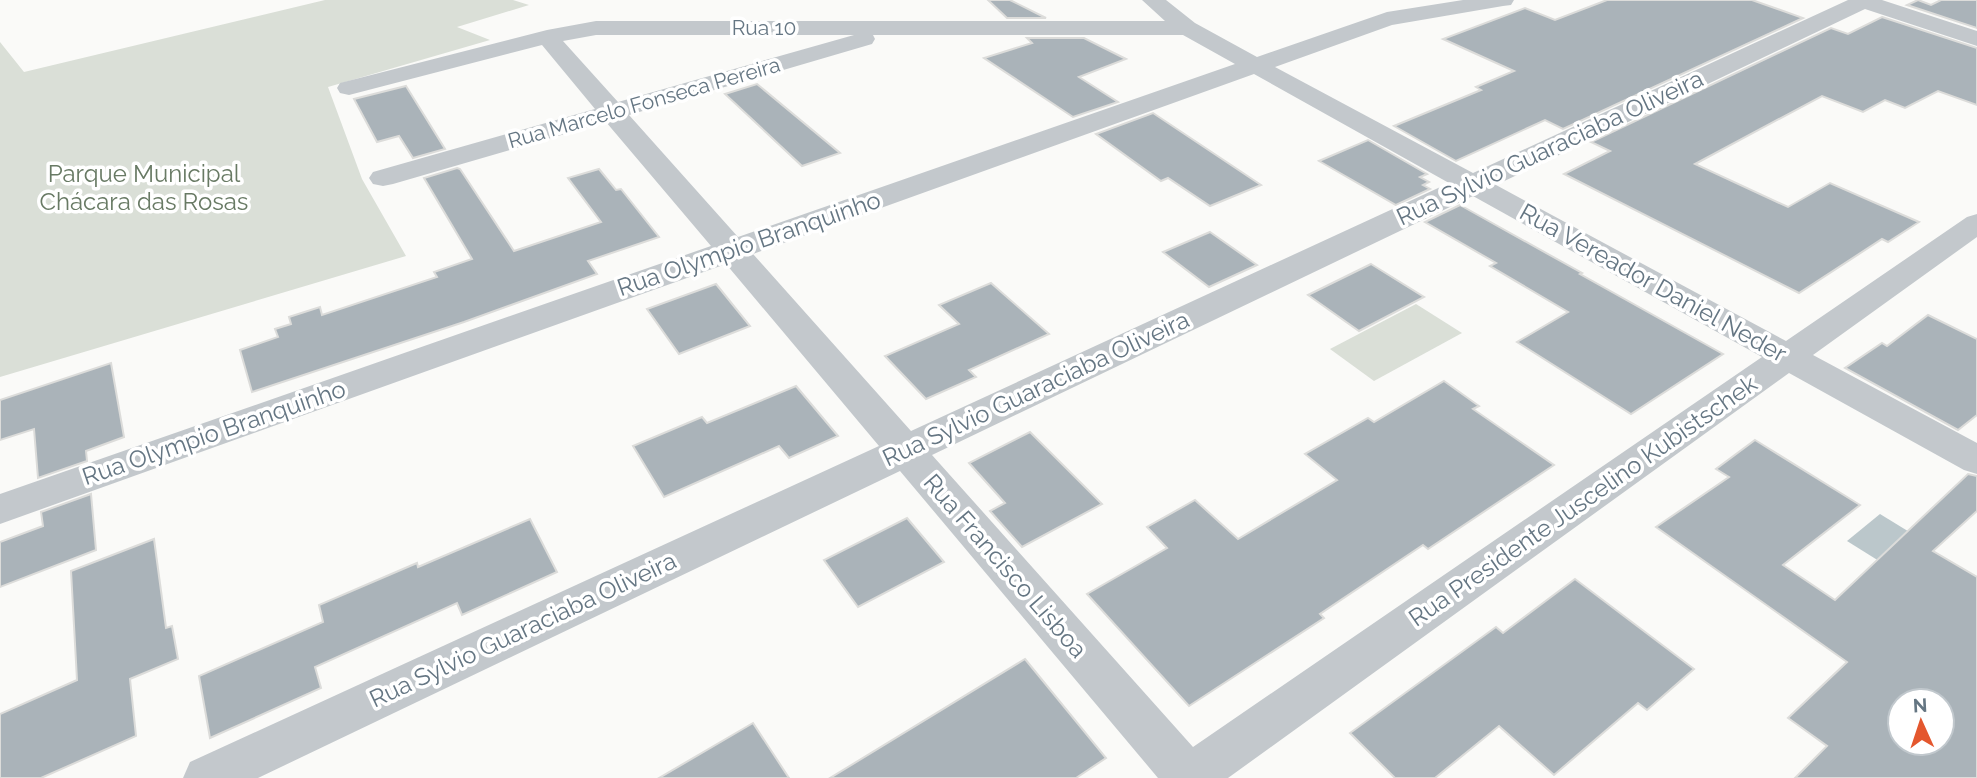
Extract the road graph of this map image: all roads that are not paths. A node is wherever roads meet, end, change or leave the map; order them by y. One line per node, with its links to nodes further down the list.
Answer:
1 (1153, 0): 5 (street, Rua Vereador Daniel Neder)
2 (1503, 0): 8 (street, Rua Olympio Branquinho)
3 (1864, 0): 7 (street); 12 (street, Rua Sylvio Guaraciaba Oliveira)
4 (904, 28): 5 (street, Rua 10); 6 (street, Rua 10); 10 (street, Rua Marcelo Fonseca Pereira)
5 (1187, 28): 8 (street, Rua Vereador Daniel Neder)
6 (547, 37): 9 (street, Rua 10); 10 (street, Rua Francisco Lisboa)
7 (1977, 39)
8 (1255, 66): 12 (street, Rua Vereador Daniel Neder); 14 (street, Rua Olympio Branquinho)
9 (349, 89)
10 (611, 112): 11 (street, Rua Marcelo Fonseca Pereira); 14 (street, Rua Francisco Lisboa)
11 (383, 178)
12 (1472, 184): 15 (street, Rua Vereador Daniel Neder); 16 (street, Rua Sylvio Guaraciaba Oliveira)
13 (1977, 223): 15 (street, Rua Presidente Juscelino Kubistschek)
14 (732, 250): 16 (street, Rua Francisco Lisboa); 18 (street, Rua Olympio Branquinho)
15 (1787, 357): 17 (street, Rua Vereador Daniel Neder); 20 (street, Rua Presidente Juscelino Kubistschek)
16 (905, 450): 19 (street, Rua Sylvio Guaraciaba Oliveira); 20 (street, Rua Francisco Lisboa)
17 (1977, 460)
18 (0, 509)
19 (207, 778)
20 (1189, 778)

